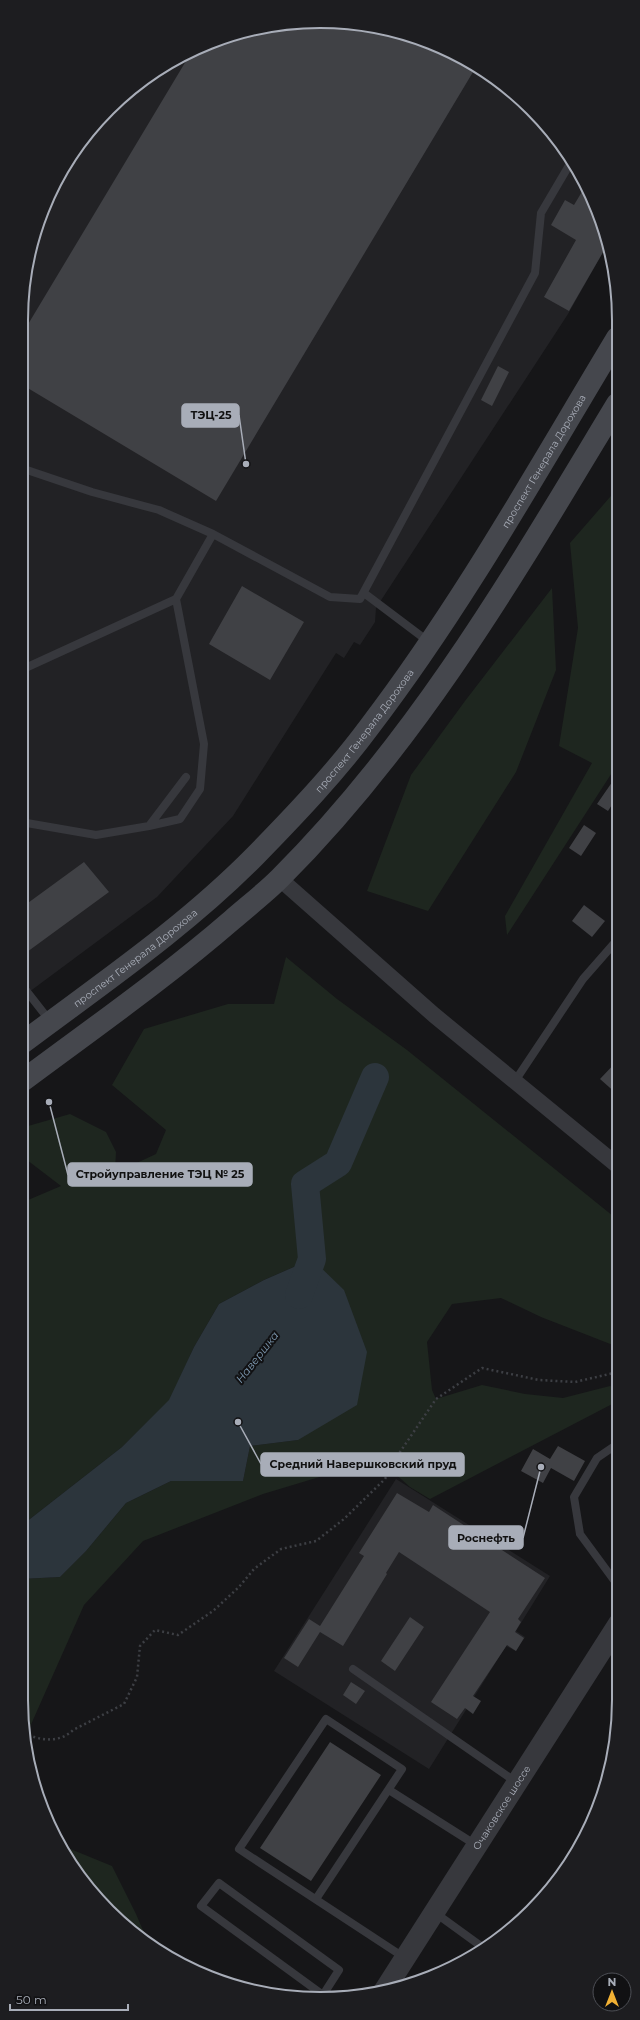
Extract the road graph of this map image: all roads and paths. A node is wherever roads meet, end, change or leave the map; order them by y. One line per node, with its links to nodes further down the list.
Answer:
1 (568, 167): 6 (lane)
2 (612, 345): 8 (main road, проспект Генерала Дорохова)
3 (612, 412): 13 (main road)
4 (28, 470): 5 (lane)
5 (213, 534): 6 (lane); 7 (lane)
6 (364, 593): 8 (lane)
7 (176, 599): 9 (lane); 12 (lane)
8 (430, 643): 16 (main road, проспект Генерала Дорохова)
9 (28, 667)
10 (186, 777): 12 (lane)
11 (28, 823): 12 (lane)
12 (149, 826)
13 (280, 879): 18 (main road); 19 (street)
14 (612, 946): 19 (lane)
15 (28, 993): 16 (lane)
16 (50, 1022): 17 (main road, проспект Генерала Дорохова)
17 (28, 1039)
18 (28, 1077)
19 (515, 1081): 20 (street)
20 (612, 1161)
21 (612, 1373): 26 (path)
22 (612, 1447): 23 (lane)
23 (612, 1577)
24 (612, 1634): 27 (street, Очаковское шоссе)
25 (353, 1670): 27 (lane)
26 (30, 1735)
27 (517, 1783): 29 (street, Очаковское шоссе)
28 (389, 1790): 29 (lane); 30 (lane); 30 (lane)
29 (477, 1845): 31 (street, Очаковское шоссе)
30 (316, 1899): 33 (lane)
31 (434, 1912): 32 (lane); 33 (street, Очаковское шоссе)
32 (479, 1945)
33 (405, 1958): 34 (street, Очаковское шоссе)
34 (389, 1984)
35 (318, 1992): 36 (lane)
36 (328, 1992)

